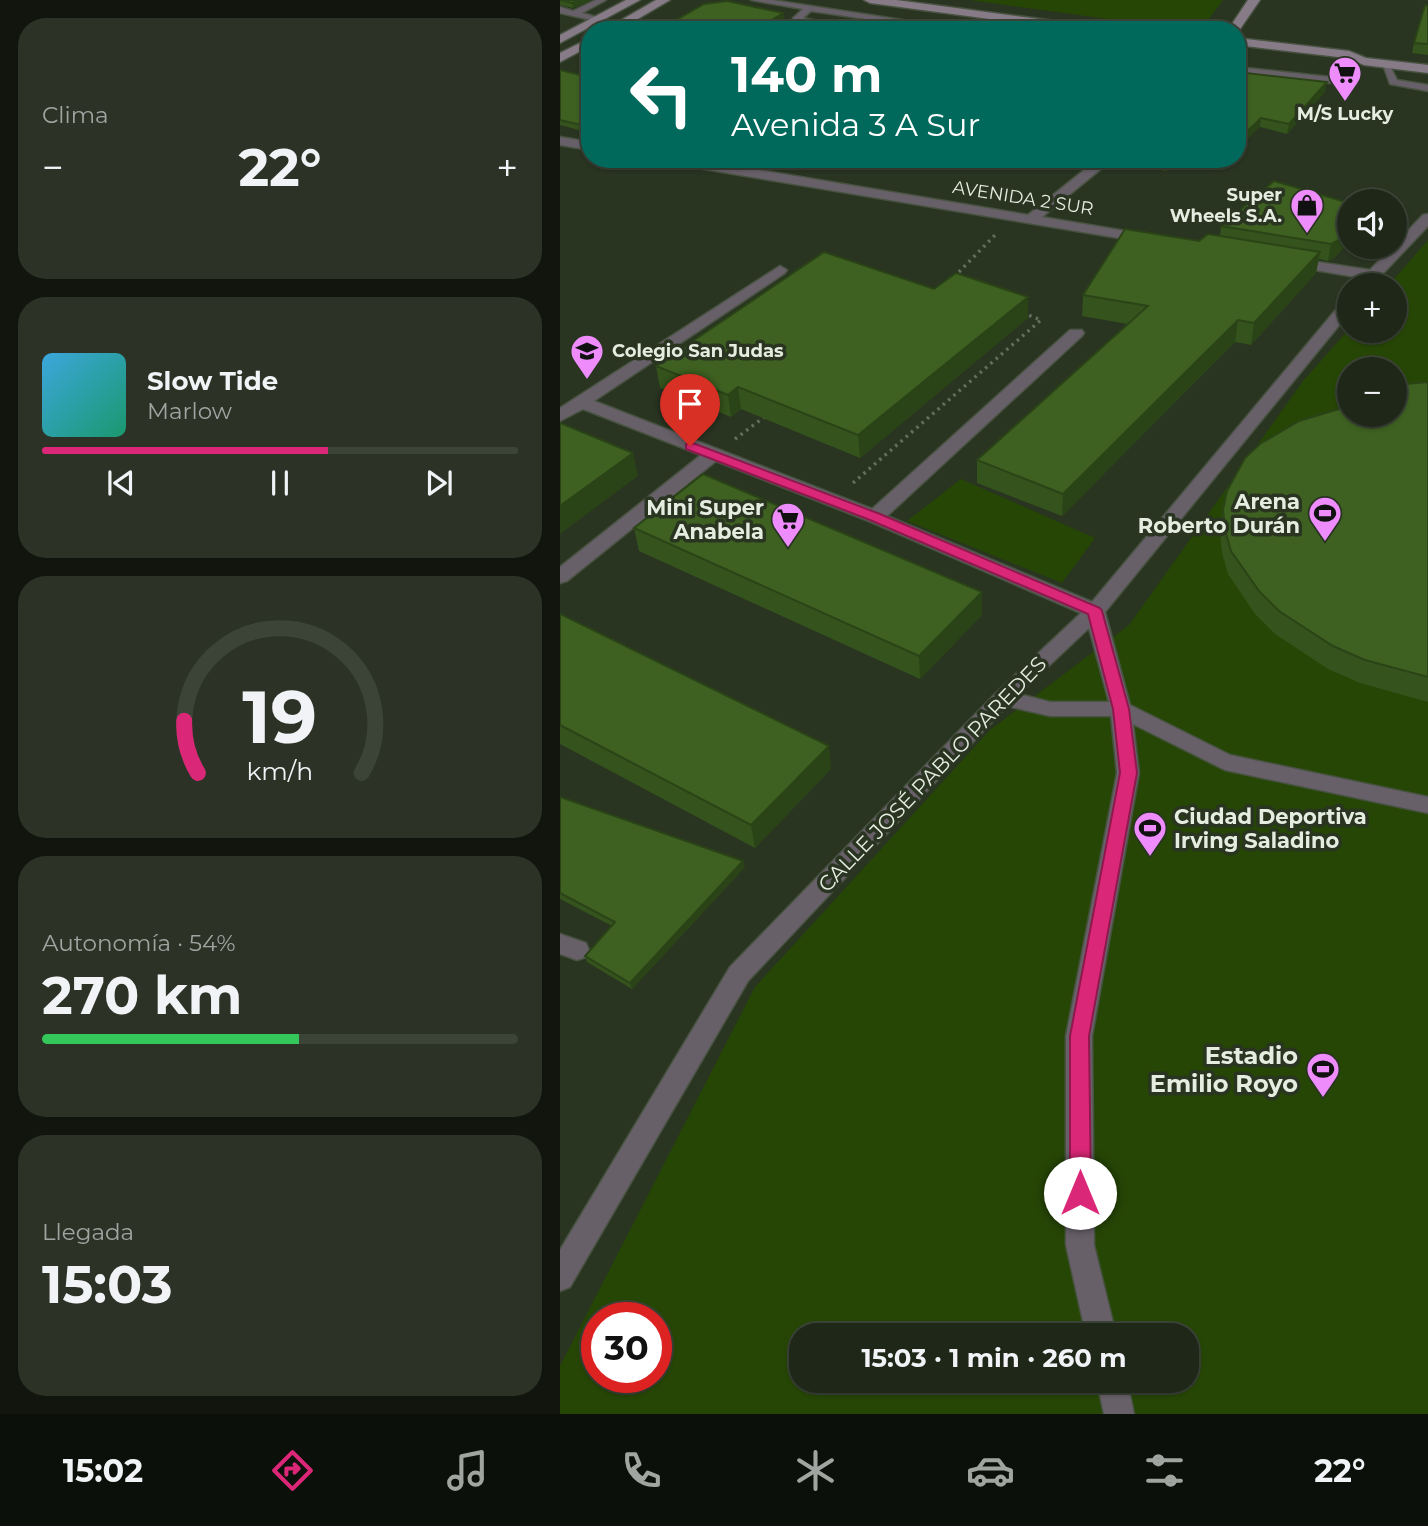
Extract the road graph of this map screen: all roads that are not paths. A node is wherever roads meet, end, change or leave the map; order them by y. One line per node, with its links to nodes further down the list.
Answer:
1 (602, 0): 9 (lane)
2 (634, 0): 10 (main road)
3 (664, 0): 11 (main road)
4 (755, 0): 7 (lane)
5 (870, 0): 14 (main road)
6 (1254, 0): 15 (main road)
7 (808, 9): 12 (lane); 13 (lane)
8 (560, 10): 9 (lane)
9 (575, 14): 10 (lane)
10 (597, 20)
11 (626, 21)
12 (802, 21)
13 (897, 21)
14 (1031, 21)
15 (1240, 21)
16 (581, 29): 17 (main road)
17 (560, 40)
18 (1246, 42): 22 (main road)
19 (581, 46): 21 (main road)
20 (1246, 53): 23 (main road)
21 (560, 58)
22 (1364, 61): 23 (main road); 24 (main road)
23 (1348, 64): 26 (lane)
24 (1385, 64): 25 (main road); 27 (lane)
25 (1428, 69)
26 (1246, 71)
27 (1428, 88)
28 (560, 141): 29 (street)
29 (581, 144)
30 (722, 168): 33 (street, AVENIDA 2 SUR)
31 (1096, 168): 33 (street)
32 (1428, 218): 38 (street)
33 (1031, 219): 34 (street, AVENIDA 2 SUR)
34 (1167, 242)
35 (1276, 260): 37 (street)
36 (780, 270): 41 (street)
37 (1337, 273)
38 (1375, 273)
39 (1337, 318): 46 (street, CALLE JOSÉ PABLO PAREDES)
40 (1076, 333): 44 (street)
41 (581, 402): 42 (street); 43 (street)
42 (560, 416)
43 (712, 455): 44 (street); 45 (street)
44 (875, 517): 46 (street)
45 (560, 577)
46 (1095, 611): 47 (street, CALLE JOSÉ PABLO PAREDES); 48 (street)
47 (1003, 698): 48 (street); 50 (street, CALLE JOSÉ PABLO PAREDES)
48 (1121, 709): 49 (street); 51 (street)
49 (1428, 805)
50 (560, 1277)
51 (1098, 1323)
52 (1115, 1393): 53 (street)
53 (1119, 1414)

